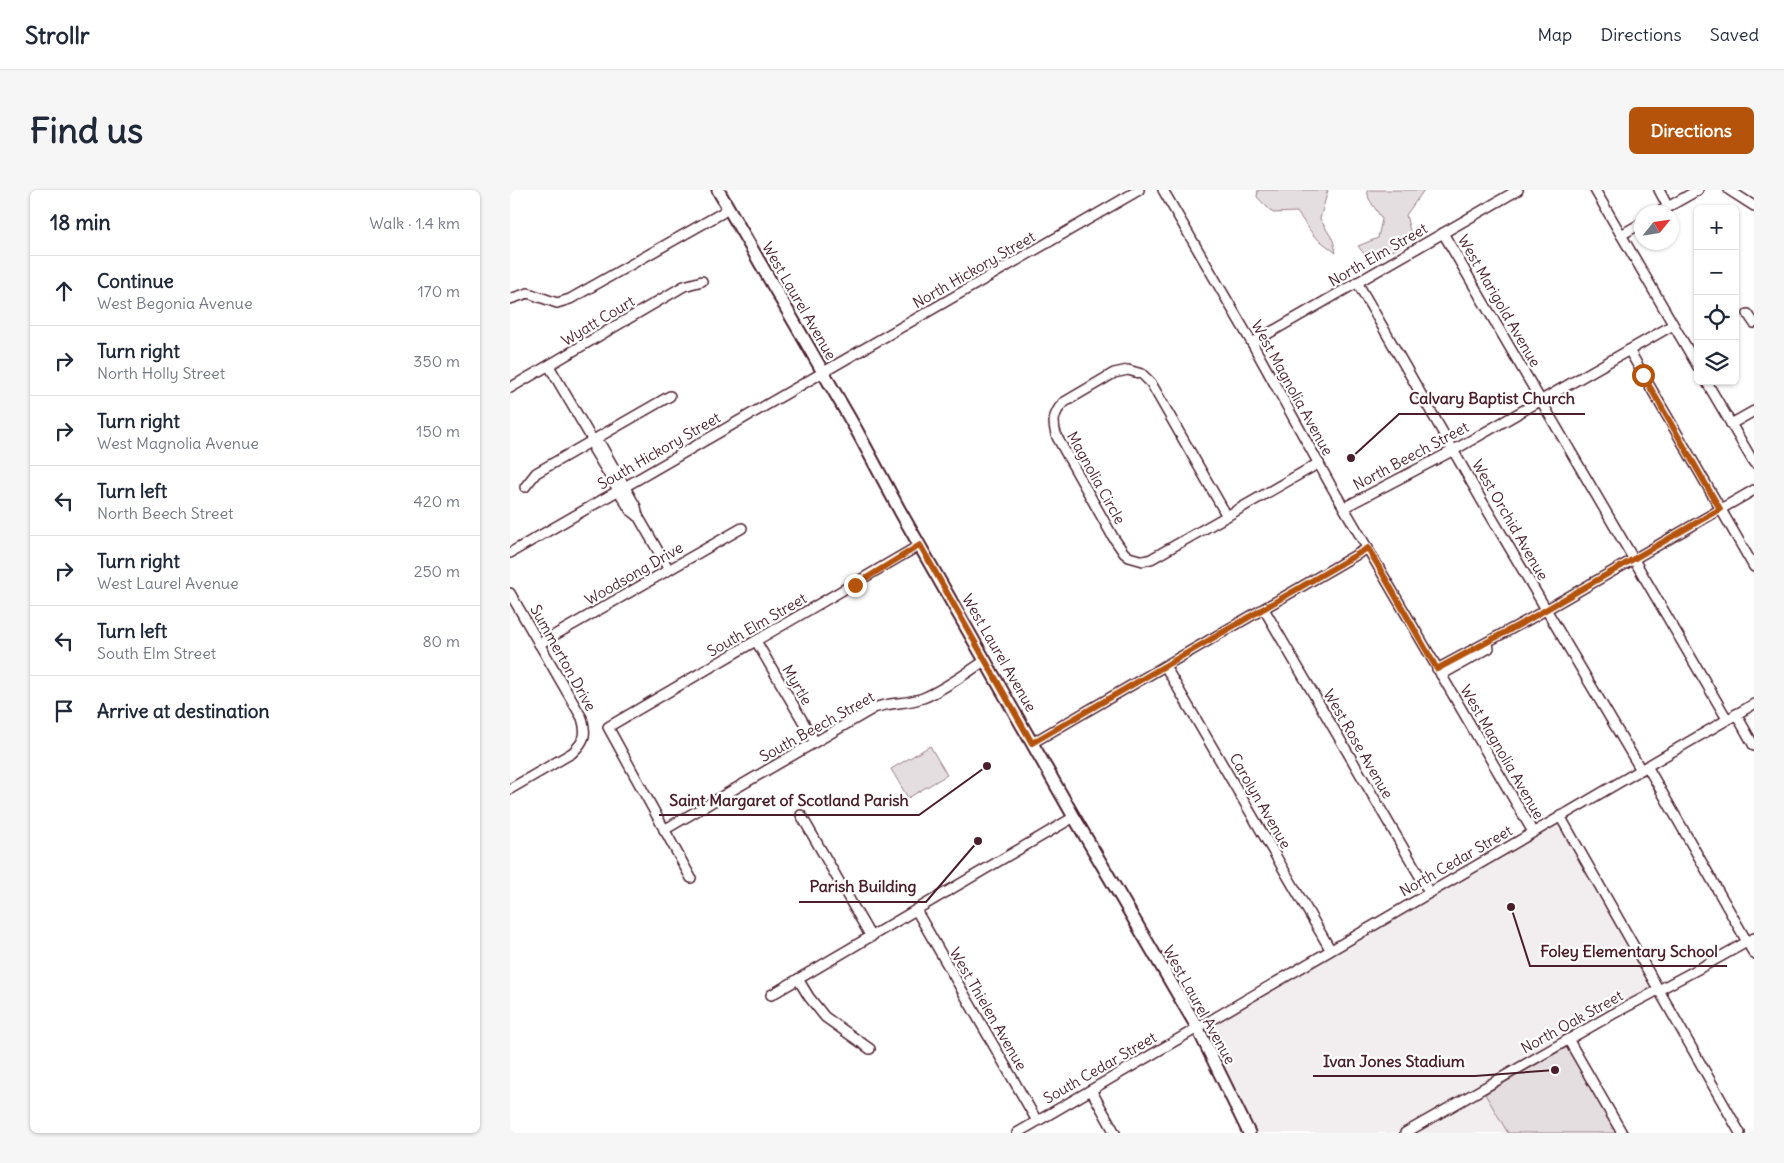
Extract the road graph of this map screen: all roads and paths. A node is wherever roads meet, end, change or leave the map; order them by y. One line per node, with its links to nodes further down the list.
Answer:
1 (718, 190): 11 (main road, West Laurel Avenue)
2 (1139, 190): 26 (street, North Hickory Street)
3 (1163, 190): 22 (street, West Magnolia Avenue)
4 (1518, 190): 14 (street, North Elm Street)
5 (1595, 190): 15 (street)
6 (1659, 190): 9 (street)
7 (1698, 190): 10 (street)
8 (1730, 190): 12 (street)
9 (1667, 205)
10 (1672, 205)
11 (728, 206): 18 (street); 26 (main road, West Laurel Avenue)
12 (1754, 206)
13 (1634, 226): 15 (street)
14 (1443, 233): 17 (street, North Elm Street); 30 (street, West Marigold Avenue)
15 (1620, 234): 21 (street)
16 (702, 281): 25 (street, Wyatt Court)
17 (1357, 282): 22 (street, North Elm Street); 34 (street, West Orchid Avenue)
18 (510, 299)
19 (1748, 314): 20 (street)
20 (1754, 323)
21 (1673, 325): 23 (street, North Beech Street); 24 (street)
22 (1252, 343): 36 (street, West Magnolia Avenue)
23 (1629, 350): 30 (street, North Beech Street); 41 (street)
24 (1694, 360)
25 (550, 366): 28 (street, Wyatt Court); 33 (street)
26 (822, 373): 38 (street, South Hickory Street); 44 (main road, West Laurel Avenue)
27 (1708, 385): 32 (street)
28 (510, 388)
29 (670, 396): 33 (street)
30 (1541, 401): 34 (street, North Beech Street); 47 (street, West Marigold Avenue)
31 (1754, 411): 32 (street)
32 (1731, 424): 35 (street)
33 (594, 441): 37 (street); 38 (street)
34 (1454, 450): 40 (street, North Beech Street); 52 (street, West Orchid Avenue)
35 (1754, 463)
36 (1319, 464): 40 (street, West Magnolia Avenue); 42 (street, Magnolia Circle)
37 (525, 487)
38 (622, 488): 46 (street, South Hickory Street); 49 (street)
39 (1754, 490): 41 (street)
40 (1345, 507): 45 (street, West Magnolia Avenue)
41 (1720, 509): 47 (street); 48 (street)
42 (1227, 516): 42 (street, Magnolia Circle)
43 (742, 528): 49 (street, Woodsong Drive)
44 (920, 545): 53 (street, South Elm Street); 55 (main road, West Laurel Avenue)
45 (1368, 548): 51 (street); 57 (street, West Magnolia Avenue)
46 (510, 553)
47 (1634, 559): 52 (street); 60 (street, West Marigold Avenue)
48 (1754, 566)
49 (669, 570): 54 (street, Woodsong Drive)
50 (510, 593): 54 (street, Summerton Drive)
51 (1264, 609): 56 (street); 72 (street, West Rose Avenue)
52 (1547, 611): 57 (street); 64 (street, West Orchid Avenue)
53 (756, 641): 61 (street, Myrtle); 69 (street, South Elm Street)
54 (539, 644): 65 (street, Summerton Drive)
55 (986, 660): 61 (street, South Beech Street); 62 (main road, West Laurel Avenue)
56 (1165, 666): 62 (street); 76 (street, Carolyn Avenue)
57 (1439, 672): 70 (street, West Magnolia Avenue)
58 (1754, 704): 59 (street, North Cedar Street)
59 (1736, 714): 60 (street, North Cedar Street); 63 (street)
60 (1727, 719): 64 (street, North Cedar Street)
61 (815, 742): 69 (street, South Beech Street)
62 (1032, 743): 68 (main road, West Laurel Avenue)
63 (1754, 746)
64 (1644, 768): 67 (street, North Cedar Street); 75 (street, West Orchid Avenue)
65 (510, 788)
66 (801, 815): 74 (street)
67 (1560, 816): 70 (street, North Cedar Street); 79 (street, West Magnolia Avenue)
68 (1074, 817): 73 (street); 81 (main road, West Laurel Avenue)
69 (664, 830): 71 (street)
70 (1533, 832): 72 (street, North Cedar Street)
71 (691, 878)
72 (1429, 892): 76 (street, North Cedar Street)
73 (916, 910): 74 (street); 85 (street, West Thielen Avenue)
74 (871, 937): 78 (street)
75 (1751, 940): 77 (street, West Orchid Avenue); 79 (street, North Oak Street)
76 (1330, 949): 81 (street, North Cedar Street)
77 (1754, 954)
78 (798, 979): 80 (street); 83 (street)
79 (1659, 990): 82 (street, North Oak Street); 91 (street, West Magnolia Avenue)
80 (771, 994)
81 (1197, 1027): 84 (street, South Cedar Street); 88 (main road, West Laurel Avenue)
82 (1568, 1039): 89 (street, North Oak Street); 90 (street)
83 (870, 1049)
84 (1091, 1090): 85 (street, South Cedar Street); 87 (street)
85 (1037, 1121): 86 (street, South Cedar Street)
86 (1017, 1133)
87 (1115, 1133)
88 (1249, 1133)
89 (1405, 1133)
90 (1622, 1133)
91 (1740, 1133)

